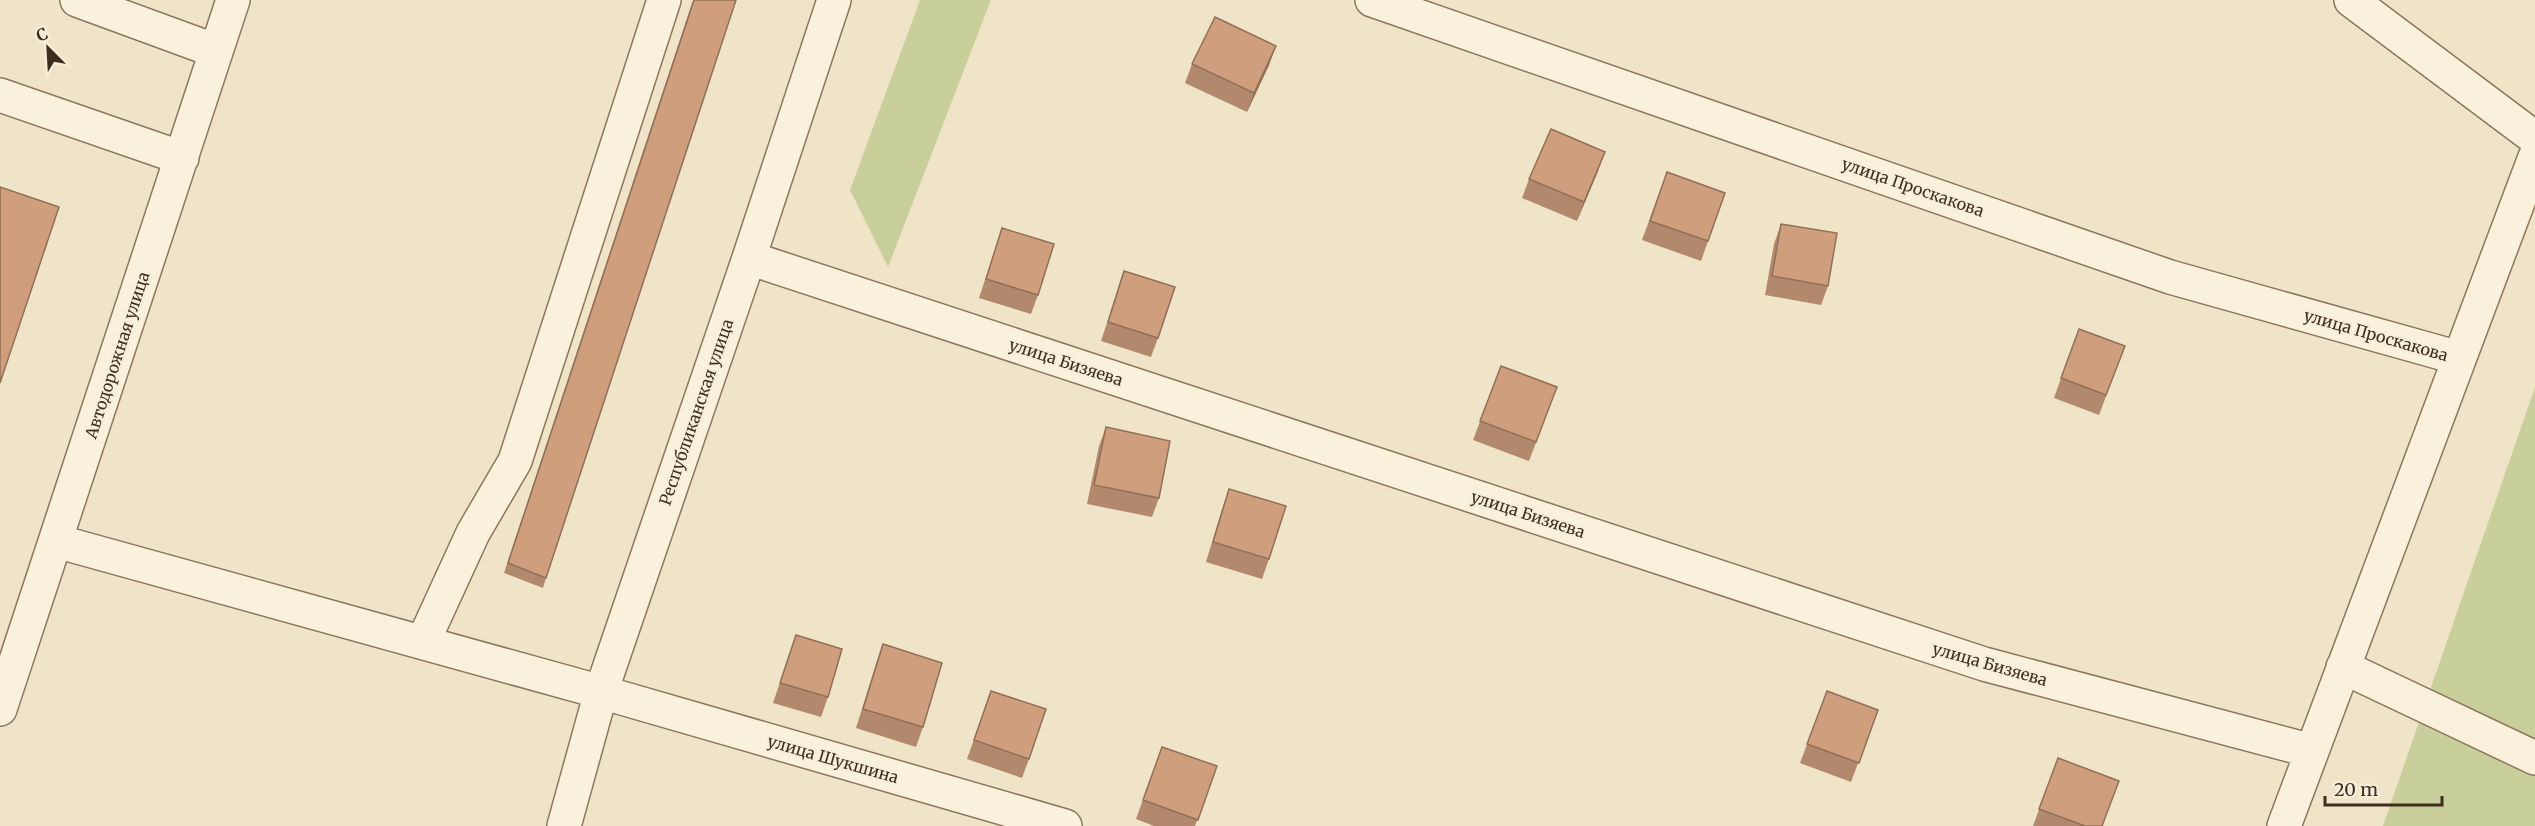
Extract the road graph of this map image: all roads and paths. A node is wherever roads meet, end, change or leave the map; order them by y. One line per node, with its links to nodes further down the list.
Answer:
1 (77, 0): 7 (street)
2 (233, 0): 7 (street, Автодорожная улица)
3 (664, 0): 15 (street)
4 (834, 0): 12 (street, Республиканская улица)
5 (1372, 0): 13 (street, улица Проскакова)
6 (2351, 0): 9 (street)
7 (216, 51): 11 (street, Автодорожная улица)
8 (0, 95): 11 (street)
9 (2535, 138)
10 (2535, 157): 13 (street)
11 (182, 158): 14 (street, Автодорожная улица)
12 (749, 258): 17 (street, Республиканская улица); 19 (street, улица Бизяева)
13 (2459, 358): 16 (street)
14 (56, 541): 15 (street, улица Шукшина); 18 (street, Автодорожная улица)
15 (423, 642): 17 (street, улица Шукшина)
16 (2343, 667): 19 (street); 20 (street)
17 (601, 692): 21 (street, Республиканская улица); 22 (street, улица Шукшина)
18 (0, 709)
19 (2312, 751): 23 (street)
20 (2535, 758)
21 (564, 826)
22 (1065, 826)
23 (2284, 826)

